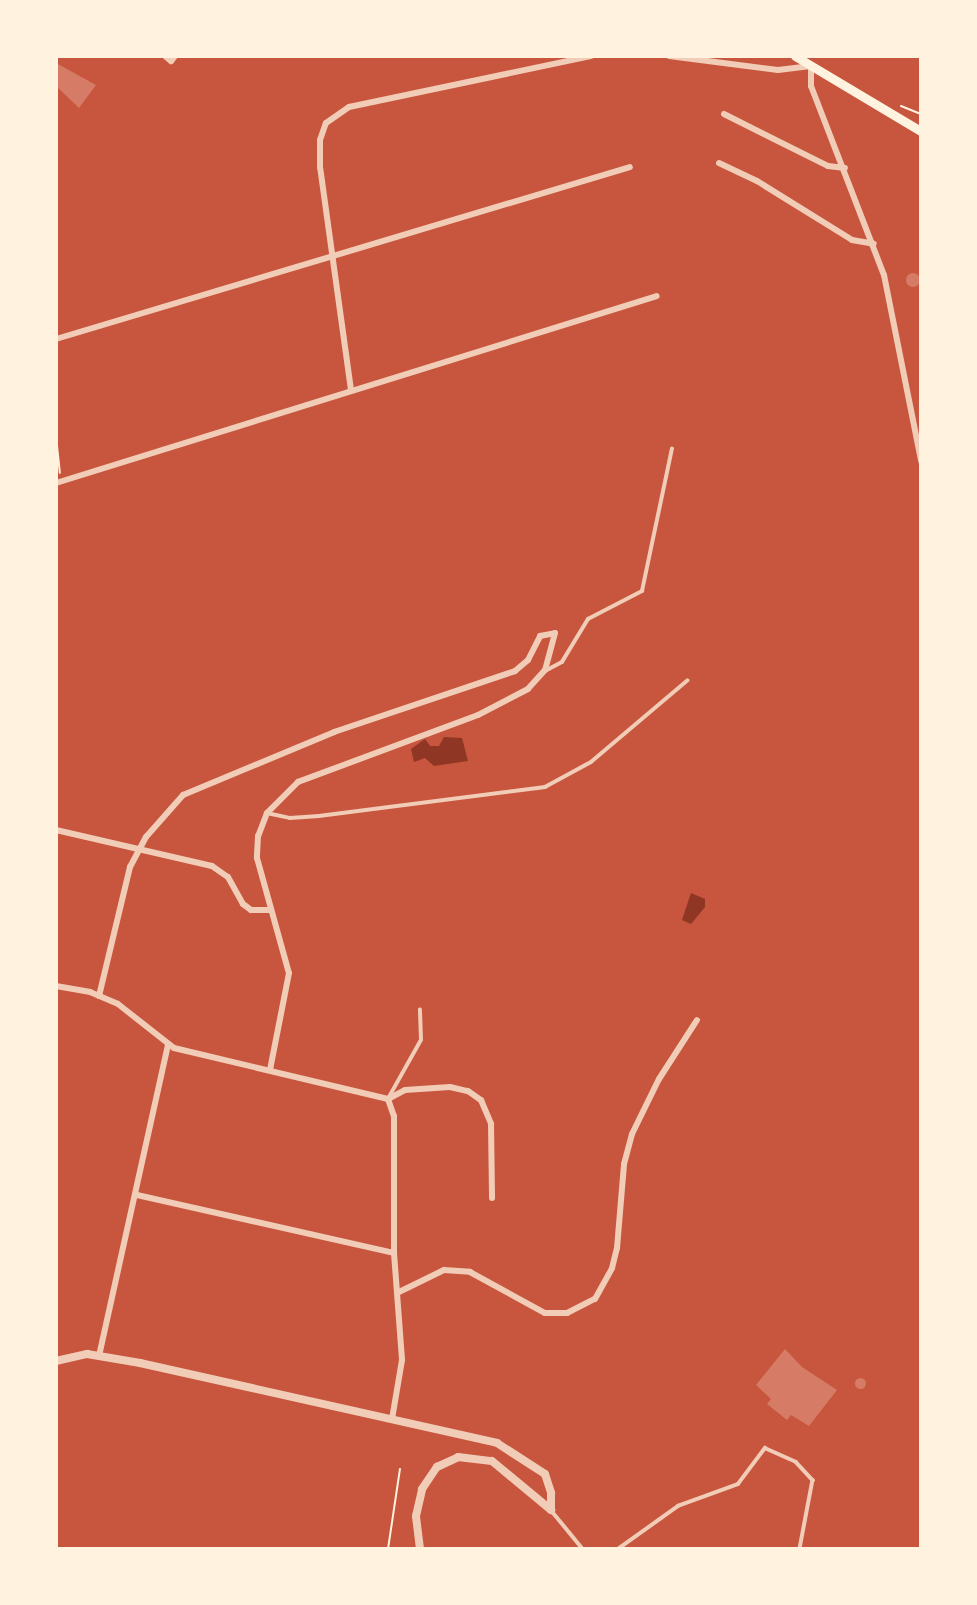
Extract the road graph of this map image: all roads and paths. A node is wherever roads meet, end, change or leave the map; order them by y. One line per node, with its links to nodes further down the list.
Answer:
1 (165, 56): 2 (street)
2 (175, 56)
3 (591, 56): 13 (street)
4 (669, 56): 6 (street)
5 (795, 56): 6 (main road)
6 (811, 66): 8 (main road); 11 (street)
7 (724, 114): 11 (street)
8 (921, 131)
9 (719, 163): 12 (street)
10 (631, 167): 13 (street)
11 (845, 168): 12 (street)
12 (874, 244): 19 (street)
13 (332, 254): 15 (street); 16 (street)
14 (657, 296): 16 (street)
15 (56, 339)
16 (351, 390): 20 (street)
17 (56, 436): 20 (path)
18 (672, 449): 21 (lane)
19 (921, 461)
20 (58, 482)
21 (545, 670): 23 (street); 25 (street)
22 (687, 681): 23 (lane)
23 (267, 813): 26 (street)
24 (56, 830): 25 (street)
25 (138, 850): 26 (street); 28 (street)
26 (271, 910): 32 (street)
27 (56, 986): 28 (street)
28 (99, 996): 31 (street)
29 (420, 1010): 33 (lane)
30 (697, 1020): 37 (street)
31 (168, 1045): 32 (street); 34 (street)
32 (270, 1070): 33 (street)
33 (388, 1099): 35 (street); 36 (street)
34 (137, 1195): 36 (street); 38 (street)
35 (492, 1198)
36 (394, 1253): 37 (street)
37 (399, 1292): 40 (street)
38 (99, 1356): 39 (street); 40 (street)
39 (56, 1362)
40 (392, 1419): 42 (street)
41 (400, 1469): 43 (path)
42 (551, 1510): 44 (street); 45 (lane)
43 (388, 1549)
44 (420, 1549)
45 (583, 1549)
46 (618, 1549): 47 (lane)
47 (800, 1549)

